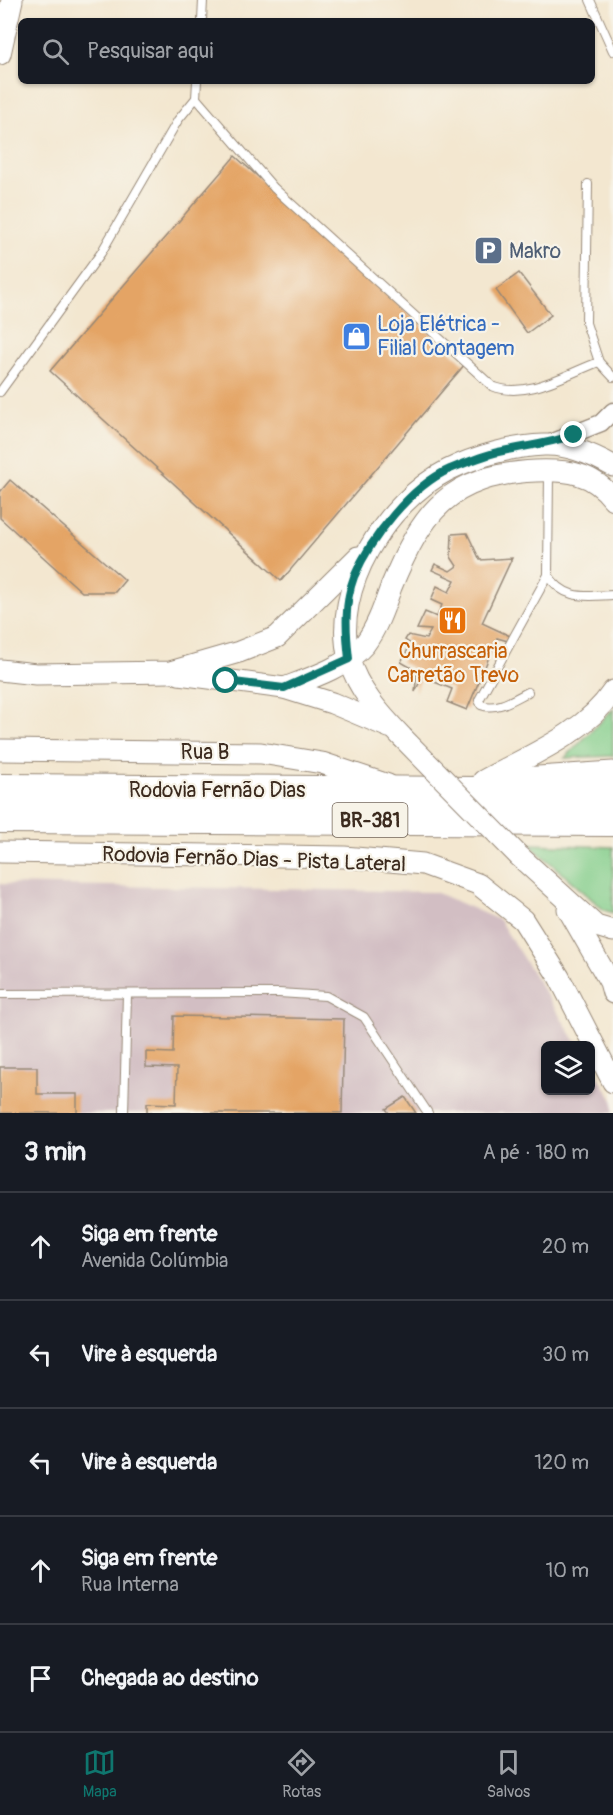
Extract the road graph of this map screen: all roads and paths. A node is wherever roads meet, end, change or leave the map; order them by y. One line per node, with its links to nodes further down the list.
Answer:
1 (12, 0): 6 (street)
2 (203, 0): 4 (lane)
3 (590, 0): 5 (lane)
4 (202, 18)
5 (613, 51)
6 (0, 54)
7 (197, 84): 8 (lane)
8 (196, 98): 10 (lane); 12 (lane)
9 (588, 184): 10 (lane)
10 (599, 362): 11 (lane)
11 (613, 377)
12 (0, 392)
13 (613, 411): 14 (street)
14 (545, 445): 15 (street); 20 (street)
15 (613, 466)
16 (549, 470): 18 (street); 21 (lane); 23 (street)
17 (613, 471): 18 (street)
18 (587, 475): 19 (street)
19 (613, 499)
20 (371, 544): 23 (street); 25 (street)
21 (548, 575): 22 (lane); 28 (lane)
22 (613, 595)
23 (349, 659): 26 (street); 29 (street)
24 (0, 670): 25 (street)
25 (170, 672): 26 (street)
26 (284, 688): 29 (street)
27 (613, 691): 32 (street)
28 (528, 693)
29 (398, 734): 41 (street, bridge)
30 (0, 750): 34 (street, Rua B)
31 (613, 772): 32 (street, BR-381)
32 (483, 781): 34 (street, BR-381)
33 (0, 789): 34 (highway, Rodovia Fernão Dias / BR-381)
34 (405, 790): 35 (highway, Rodovia Fernão Dias / BR-381)
35 (613, 793)
36 (0, 818): 37 (highway, Rodovia Fernão Dias / BR-381)
37 (583, 821): 38 (highway, Rodovia Fernão Dias / BR-381); 39 (highway, BR-381)
38 (613, 821)
39 (613, 826)
40 (0, 852): 46 (street, Rodovia Fernão Dias - Pista Lateral / BR-381)
41 (562, 898): 42 (street); 43 (street)
42 (613, 931)
43 (613, 993)
44 (0, 994): 45 (lane)
45 (128, 994): 47 (lane); 48 (lane)
46 (613, 1082)
47 (124, 1113)
48 (428, 1113)

